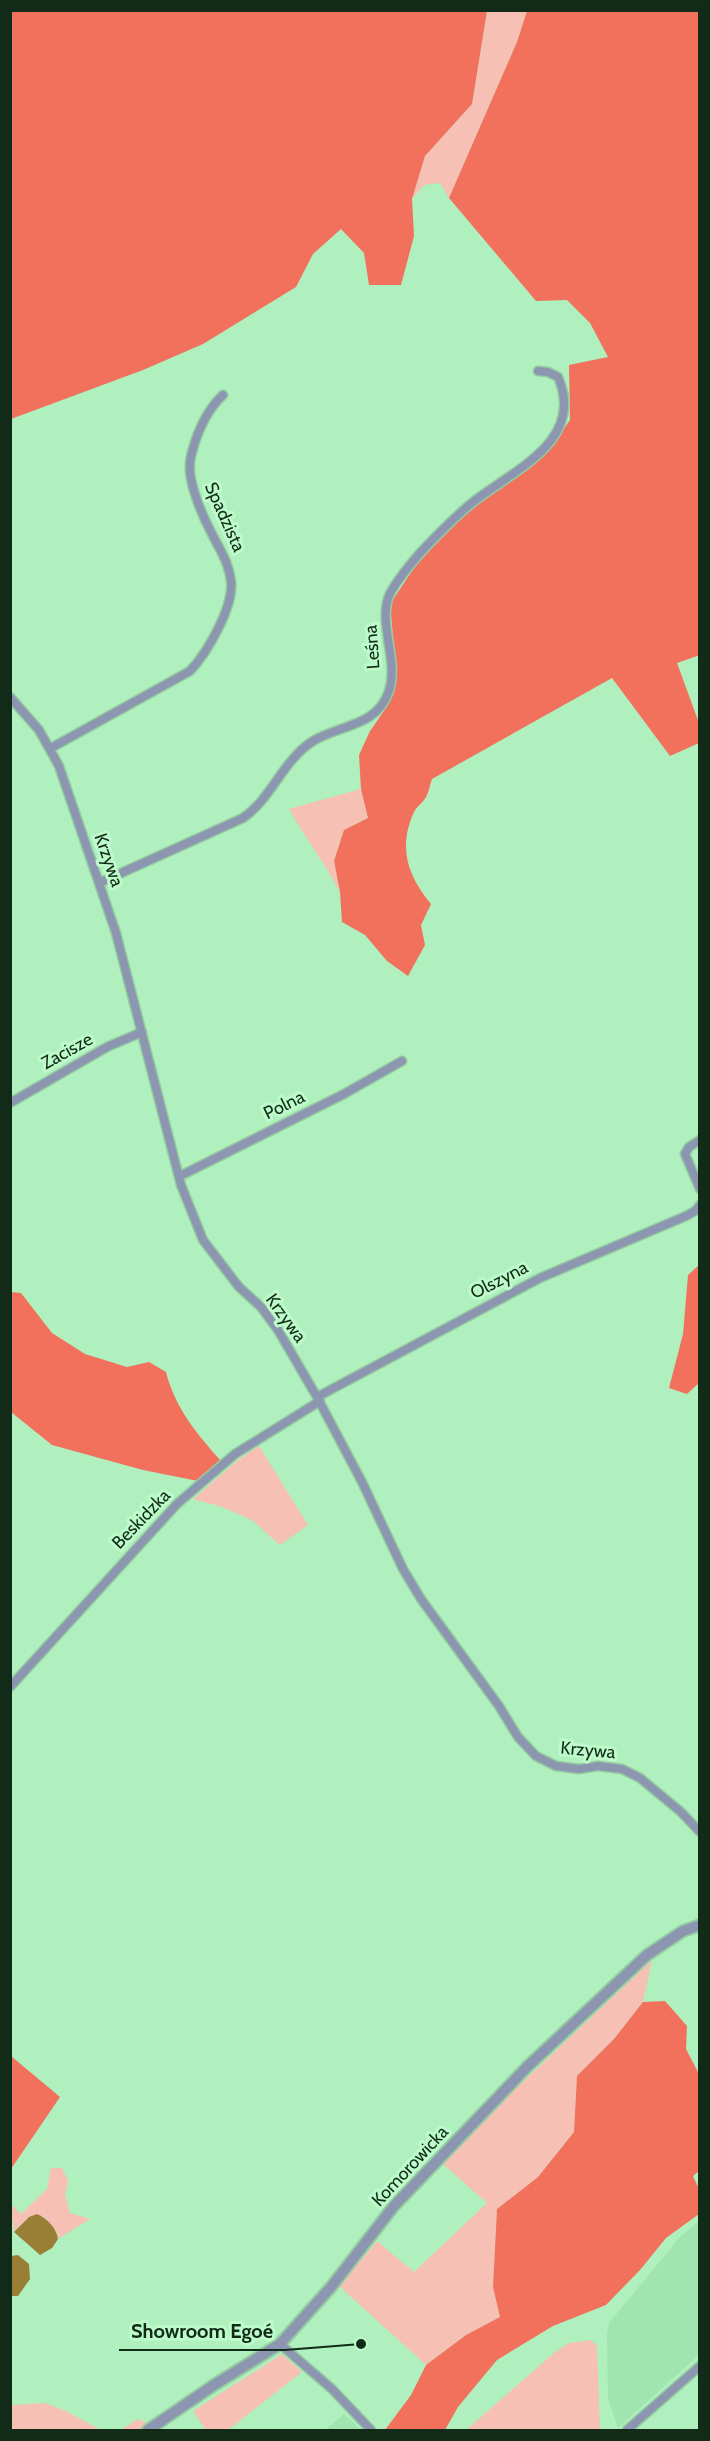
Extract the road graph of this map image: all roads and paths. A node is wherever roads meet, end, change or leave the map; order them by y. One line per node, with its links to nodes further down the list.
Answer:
1 (537, 370): 6 (street, Leśna)
2 (223, 395): 5 (street, Spadzista)
3 (10, 697): 4 (street, Krzywa)
4 (15, 706): 5 (street, Krzywa)
5 (51, 748): 6 (street, Krzywa)
6 (99, 883): 7 (street, Krzywa)
7 (142, 1032): 9 (street, Zacisze); 11 (street, Krzywa)
8 (402, 1061): 11 (street, Polna)
9 (10, 1103)
10 (699, 1140): 12 (street)
11 (180, 1176): 14 (street, Krzywa)
12 (699, 1189)
13 (699, 1205): 14 (street, Olszyna)
14 (318, 1399): 15 (street, Beskidzka); 16 (street, Krzywa)
15 (10, 1687)
16 (699, 1832)
17 (699, 1925): 18 (street, Komorowicka)
18 (280, 2344): 20 (street, Komorowicka); 21 (street)
19 (699, 2366): 22 (street)
20 (148, 2430)
21 (370, 2430)
22 (627, 2430)

